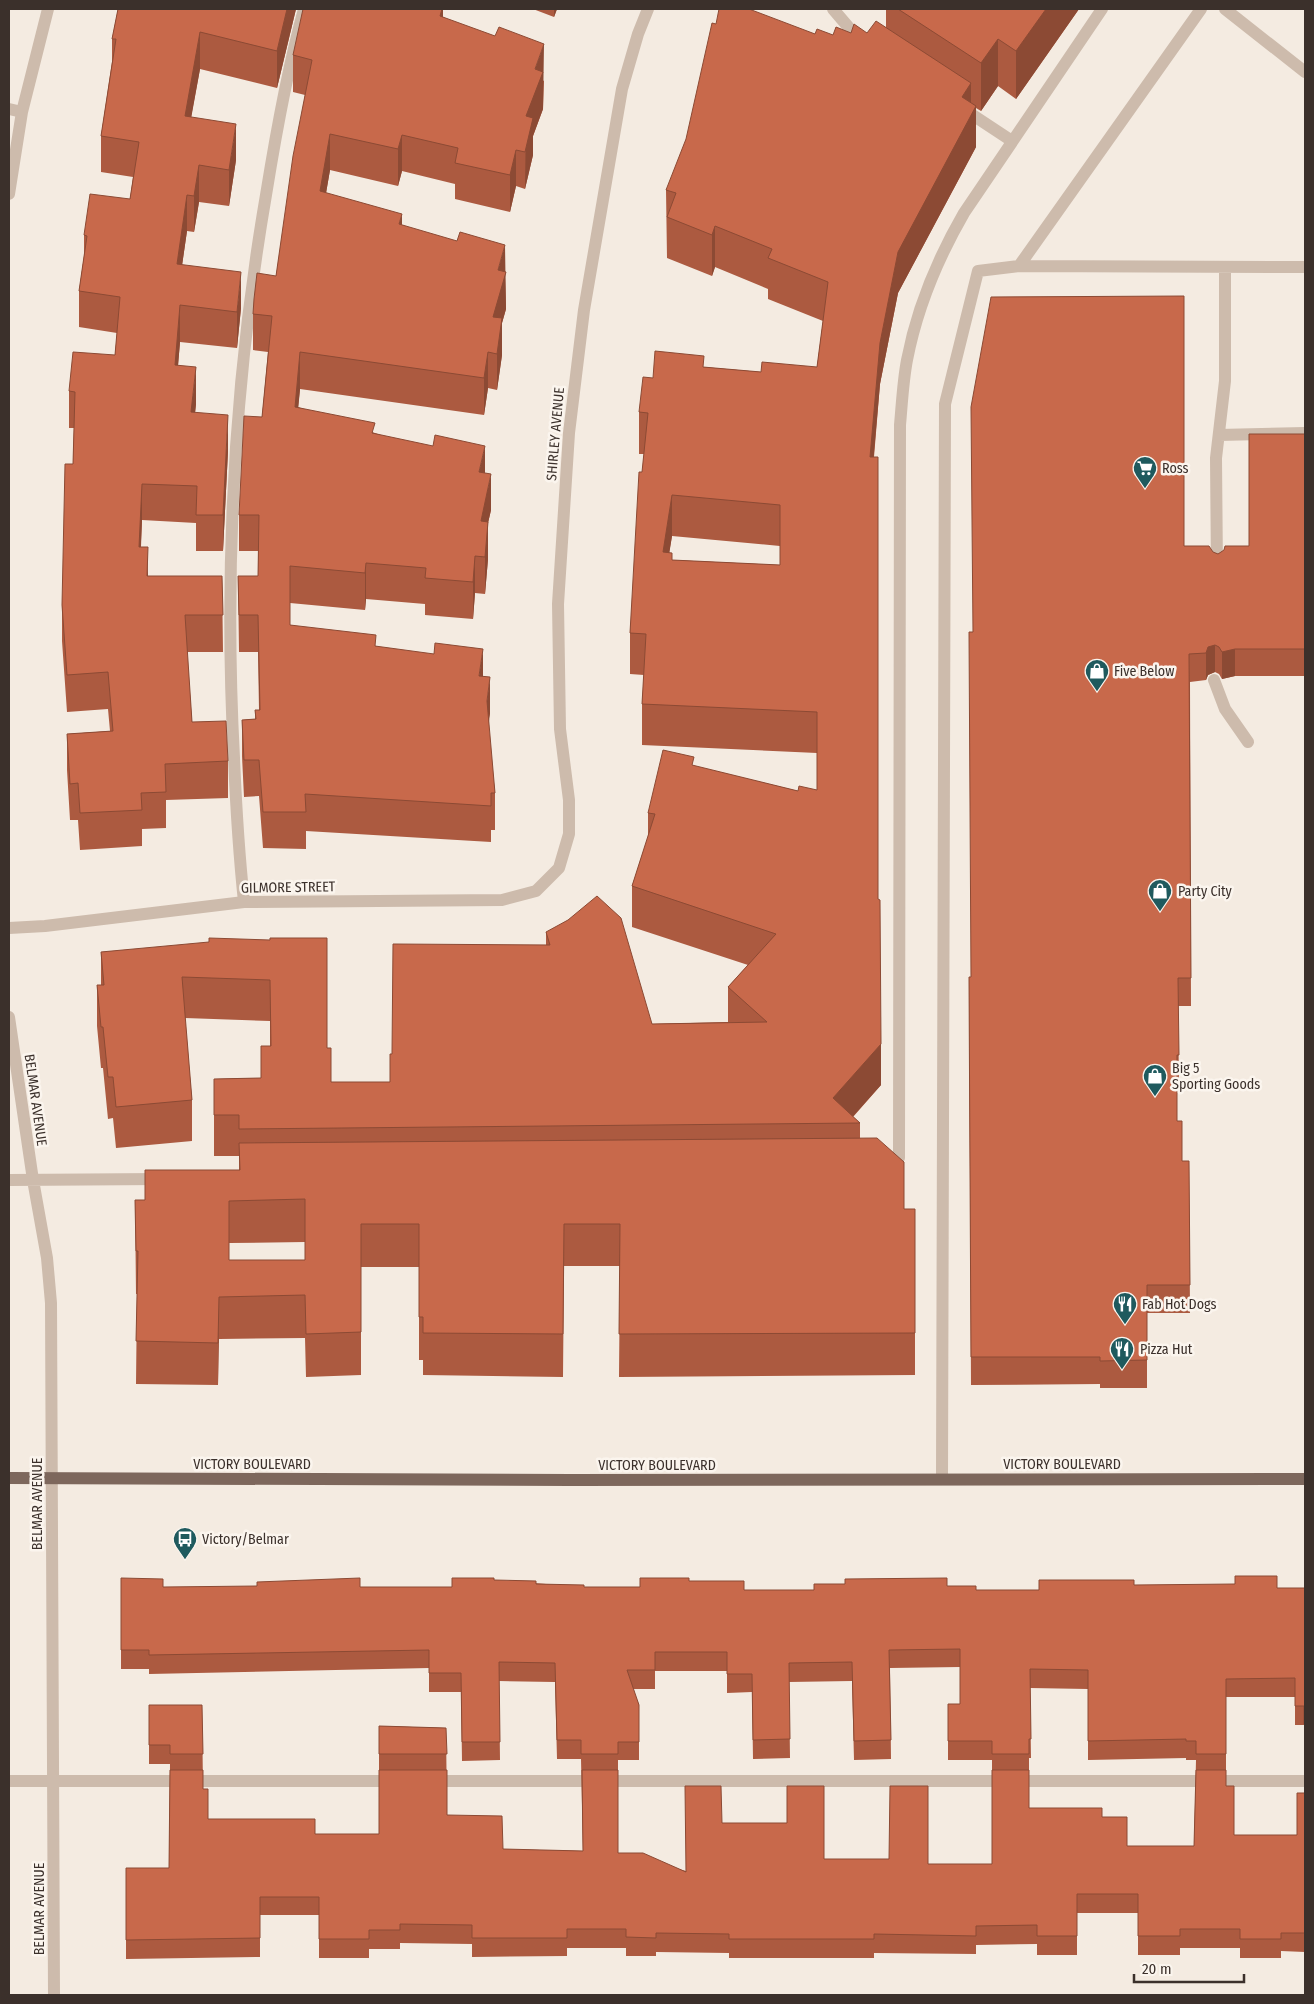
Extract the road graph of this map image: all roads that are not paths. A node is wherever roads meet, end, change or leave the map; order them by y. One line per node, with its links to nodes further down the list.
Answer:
1 (48, 9): 12 (street)
2 (304, 9): 24 (street)
3 (648, 9): 23 (street, SHIRLEY AVENUE)
4 (833, 9): 8 (street)
5 (1102, 9): 13 (street)
6 (1201, 9): 15 (street)
7 (1224, 9): 9 (street)
8 (874, 50)
9 (1305, 72)
10 (955, 104): 13 (street)
11 (9, 109): 12 (street)
12 (22, 112): 14 (street)
13 (1012, 141): 27 (street)
14 (9, 194)
15 (1019, 266): 16 (street); 33 (street)
16 (1225, 267): 17 (street); 19 (street)
17 (1305, 267)
18 (1305, 433): 19 (street)
19 (1219, 435): 20 (street)
20 (1217, 573)
21 (1214, 680): 22 (street)
22 (1248, 742)
23 (559, 868): 24 (street, GILMORE STREET)
24 (244, 902): 25 (street, GILMORE STREET)
25 (9, 928)
26 (9, 1017): 30 (street, BELMAR AVENUE)
27 (876, 1172)
28 (170, 1179): 30 (street)
29 (9, 1180): 30 (street)
30 (33, 1180): 32 (street, BELMAR AVENUE)
31 (9, 1478): 32 (main road, VICTORY BOULEVARD)
32 (53, 1478): 33 (main road, VICTORY BOULEVARD); 36 (street, BELMAR AVENUE)
33 (942, 1479): 34 (main road, VICTORY BOULEVARD)
34 (1305, 1479)
35 (9, 1781): 36 (street)
36 (54, 1781): 37 (street); 38 (street, BELMAR AVENUE)
37 (1305, 1781)
38 (54, 1995)

